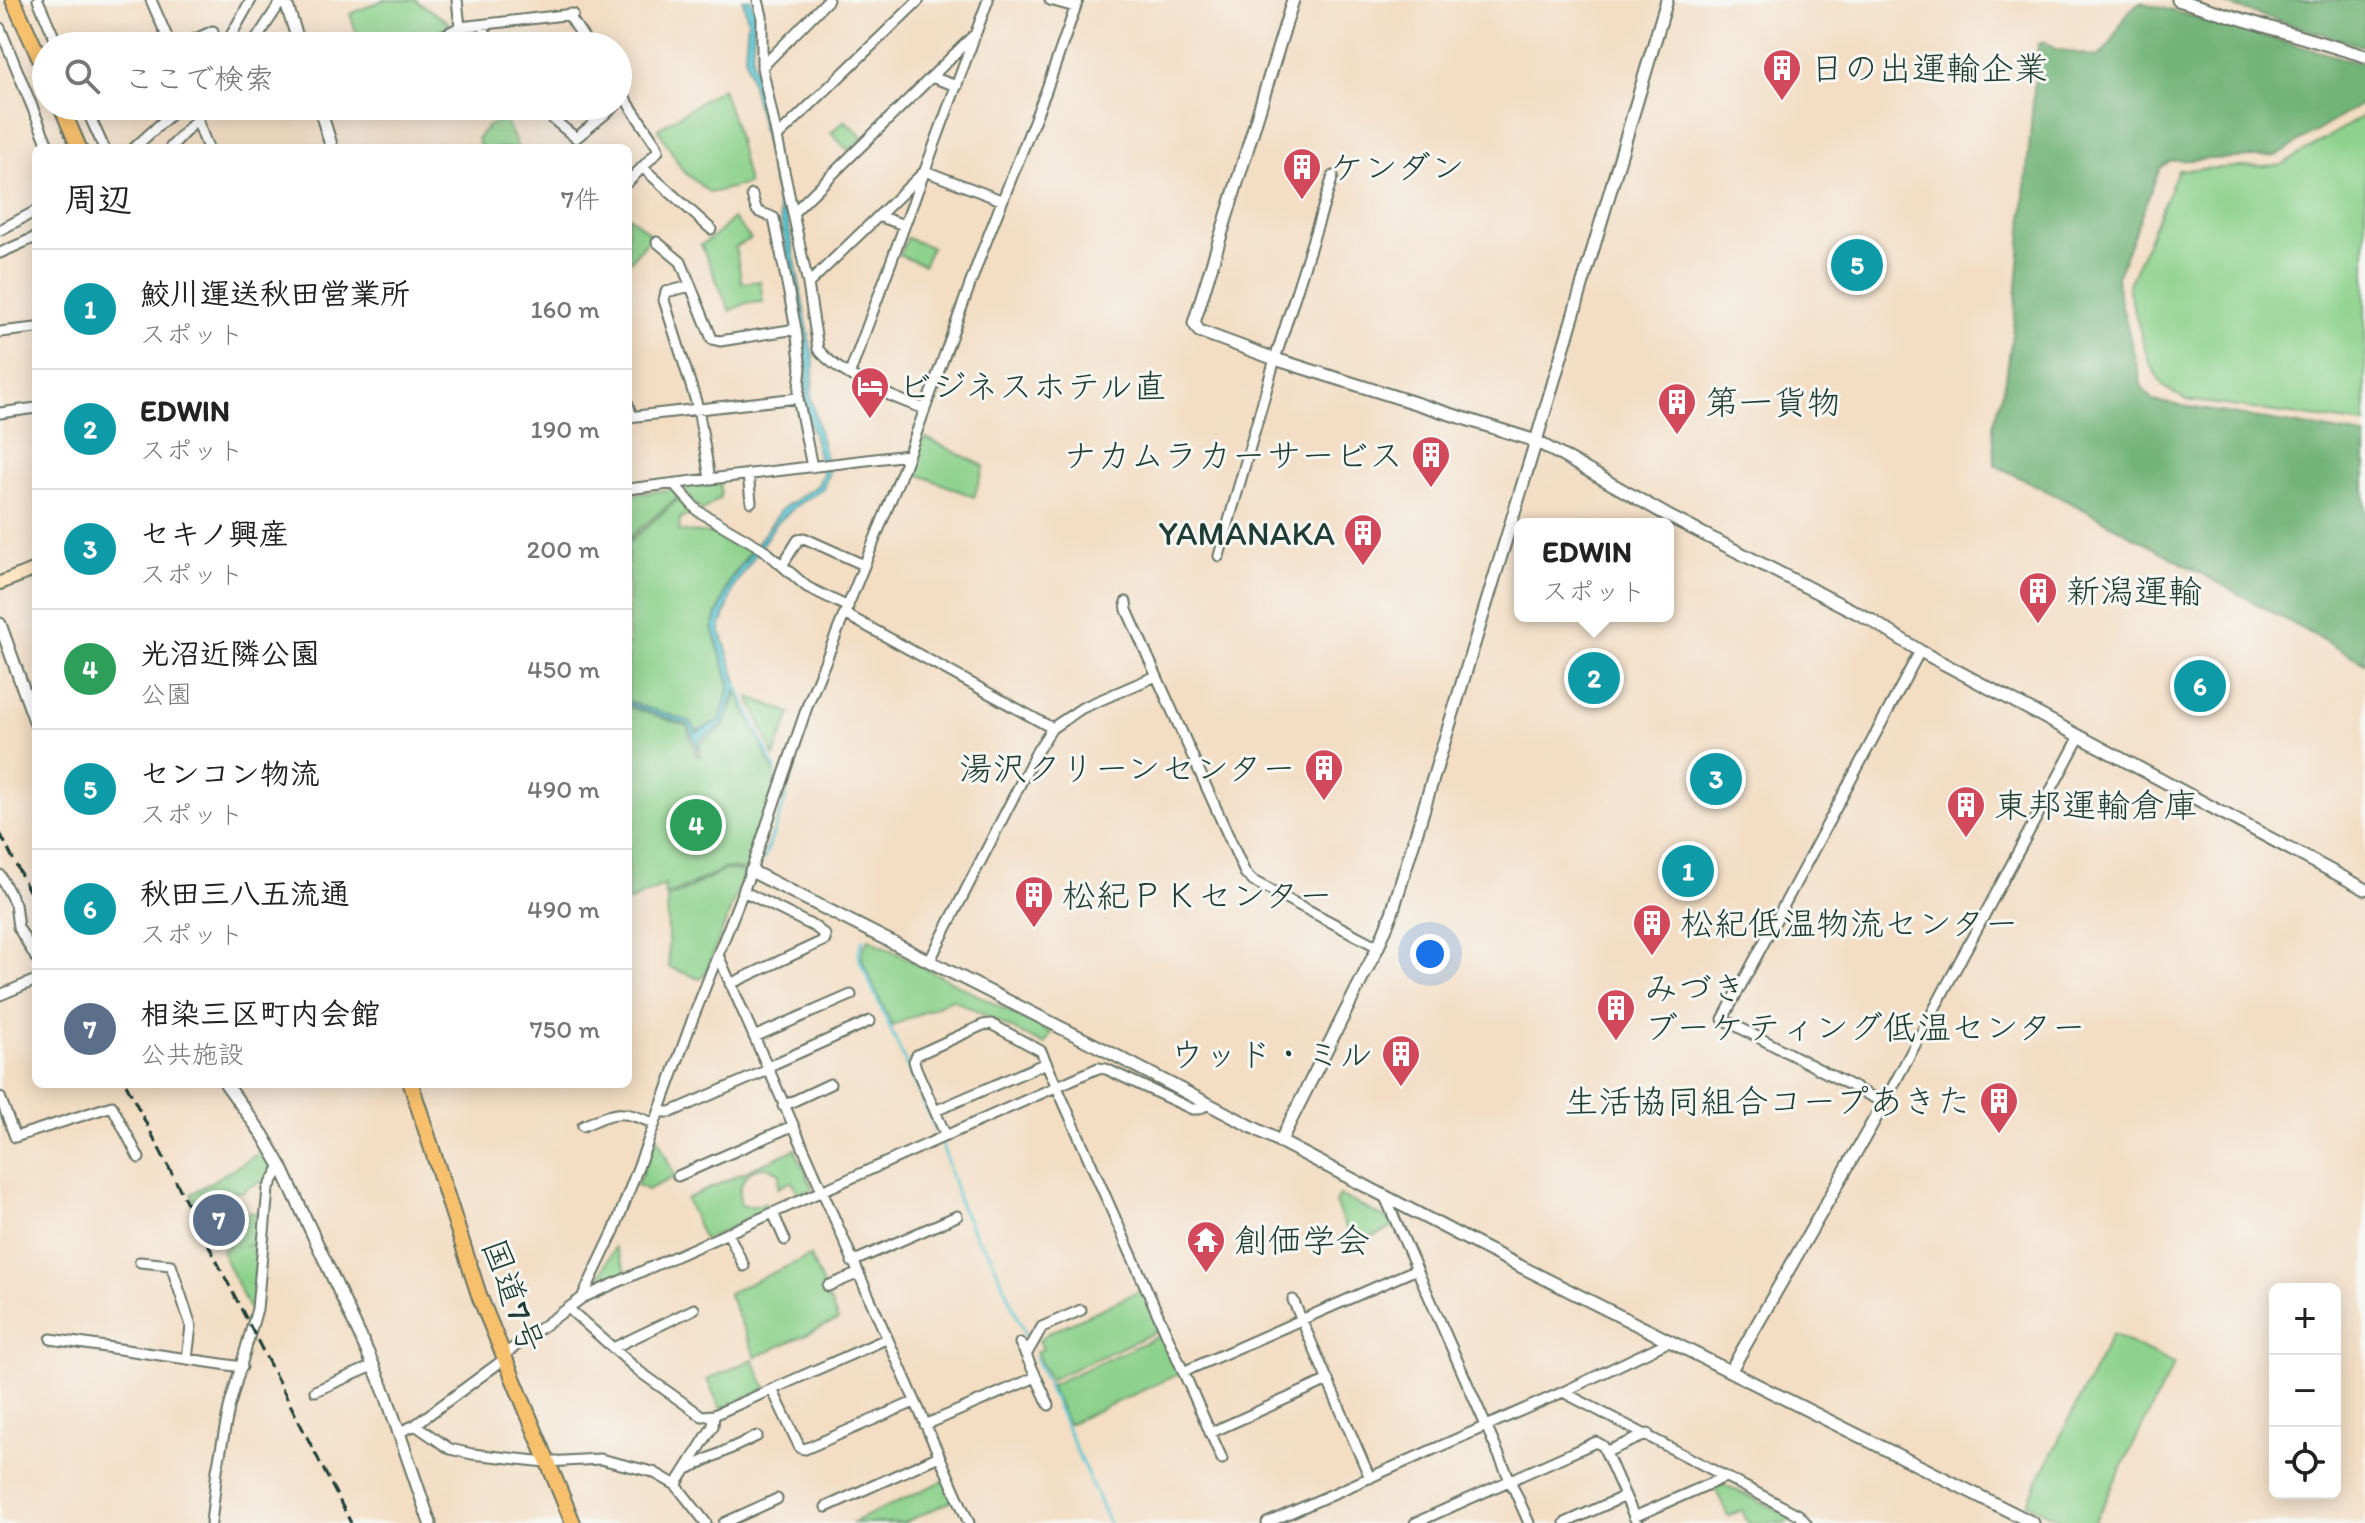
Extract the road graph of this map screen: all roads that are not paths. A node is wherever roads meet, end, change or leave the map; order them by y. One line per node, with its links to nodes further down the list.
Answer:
1 (13, 0): 28 (highway)
2 (38, 0): 19 (street)
3 (151, 0): 20 (street)
4 (251, 0): 21 (street)
5 (283, 0): 22 (street); 23 (street)
6 (457, 0): 17 (street)
7 (758, 0): 30 (street)
8 (828, 0): 30 (street)
9 (919, 0): 43 (street)
10 (988, 0): 27 (street)
11 (1050, 0): 15 (street)
12 (1293, 0): 71 (street)
13 (1667, 0): 79 (street)
14 (2178, 0): 29 (street)
15 (1076, 3): 56 (street)
16 (484, 26): 17 (street); 25 (street); 26 (street)
17 (460, 27): 24 (street)
18 (0, 28): 33 (street)
19 (52, 32)
20 (165, 32)
21 (233, 32)
22 (260, 32)
23 (295, 32)
24 (450, 32)
25 (485, 32)
26 (581, 32)
27 (977, 32): 31 (street); 32 (street)
28 (32, 41)
29 (2365, 56)
30 (762, 67): 43 (street)
31 (931, 77): 32 (street); 58 (street)
32 (957, 86): 52 (street)
33 (32, 106)
34 (632, 117): 51 (street)
35 (38, 120): 45 (street)
36 (67, 120): 44 (highway)
37 (91, 120): 46 (street)
38 (165, 120): 47 (street)
39 (197, 120): 48 (street); 49 (street)
40 (323, 120): 50 (street)
41 (554, 120): 42 (street)
42 (598, 120)
43 (777, 137): 58 (street)
44 (77, 143)
45 (47, 144)
46 (102, 144)
47 (138, 144)
48 (174, 144)
49 (206, 144)
50 (331, 144)
51 (642, 167): 54 (street); 61 (street)
52 (925, 171): 56 (street); 59 (street); 60 (street)
53 (1333, 176): 71 (street)
54 (632, 178)
55 (752, 195): 69 (street)
56 (1001, 200): 76 (street)
57 (32, 213): 62 (street)
58 (793, 213): 66 (street)
59 (878, 216): 60 (street); 66 (street)
60 (904, 225): 72 (street)
61 (711, 229)
62 (0, 230)
63 (32, 239): 65 (street)
64 (657, 242): 67 (street)
65 (0, 253)
66 (808, 284): 72 (street)
67 (691, 286): 69 (street); 74 (street)
68 (32, 328): 70 (street)
69 (796, 329): 73 (street)
70 (0, 332)
71 (1275, 359): 79 (street); 89 (street)
72 (850, 373): 76 (street)
73 (798, 398): 74 (street); 81 (street)
74 (698, 408): 78 (street); 83 (street)
75 (32, 409): 77 (street)
76 (925, 409): 80 (street)
77 (0, 413)
78 (632, 417)
79 (1536, 441): 87 (street); 106 (street)
80 (908, 455): 81 (street); 91 (street)
81 (820, 467): 82 (street)
82 (748, 474): 83 (street); 86 (street)
83 (710, 479): 84 (street)
84 (674, 484): 85 (street); 95 (street)
85 (632, 489)
86 (751, 502)
87 (1672, 518)
88 (1674, 519): 97 (street)
89 (1219, 556)
90 (785, 561): 91 (street)
91 (864, 565): 95 (street)
92 (32, 571): 93 (main road)
93 (0, 583)
94 (1126, 602): 98 (street)
95 (847, 610): 100 (street); 102 (street)
96 (0, 624): 99 (street)
97 (1920, 651): 101 (street); 123 (street)
98 (1156, 676): 100 (street); 106 (street)
99 (32, 712)
100 (1052, 728): 109 (street)
101 (2080, 736): 104 (street); 123 (street)
102 (751, 871): 105 (street); 109 (street)
103 (0, 875): 107 (street)
104 (2365, 889)
105 (743, 891): 108 (street); 111 (street)
106 (1378, 947): 132 (street)
107 (32, 951)
108 (718, 955): 111 (street); 127 (street)
109 (929, 962): 124 (street)
110 (32, 982): 112 (street)
111 (730, 984): 115 (street)
112 (0, 995)
113 (851, 995): 115 (street)
114 (870, 1021): 117 (street)
115 (754, 1037): 117 (street)
116 (1046, 1063): 119 (street); 126 (street); 126 (street)
117 (768, 1068): 125 (street); 127 (street)
118 (830, 1084): 125 (street)
119 (1056, 1086): 124 (street); 131 (street); 165 (street)
120 (229, 1088): 134 (street)
121 (412, 1088): 160 (highway, 国道7号)
122 (0, 1097): 133 (street)
123 (1884, 1103): 164 (street)
124 (1208, 1104): 132 (street)
125 (783, 1106): 130 (street)
126 (935, 1111): 131 (street)
127 (659, 1112): 128 (street)
128 (655, 1124): 129 (street); 148 (street)
129 (583, 1126)
130 (792, 1126): 135 (street); 136 (street)
131 (946, 1136): 136 (street)
132 (1280, 1142): 137 (street)
133 (139, 1158)
134 (281, 1166): 162 (street); 163 (street)
135 (678, 1176)
136 (821, 1191): 138 (street); 143 (street)
137 (1385, 1197): 145 (street); 156 (street)
138 (773, 1213): 140 (street); 141 (street)
139 (957, 1216): 143 (street)
140 (728, 1233): 144 (street); 148 (street)
141 (785, 1240)
142 (140, 1262): 161 (street)
143 (852, 1262): 146 (street)
144 (744, 1266)
145 (1417, 1269): 153 (street); 176 (street)
146 (857, 1274): 147 (street); 155 (street)
147 (828, 1286)
148 (582, 1298): 150 (street)
149 (1293, 1300): 153 (street)
150 (568, 1308): 158 (street); 160 (street)
151 (694, 1309): 158 (street)
152 (1081, 1310): 159 (street)
153 (1301, 1319): 165 (street); 167 (street)
154 (51, 1339): 161 (street)
155 (886, 1339): 168 (street); 171 (street)
156 (1670, 1341): 164 (street); 170 (street)
157 (1020, 1343): 159 (street)
158 (613, 1348): 173 (street)
159 (1026, 1355): 166 (street)
160 (503, 1358): 174 (street); 184 (highway, 国道7号)
161 (187, 1359): 163 (street)
162 (373, 1366): 169 (street); 177 (street)
163 (242, 1367): 195 (street)
164 (1731, 1370): 205 (street)
165 (1183, 1372): 178 (street)
166 (1036, 1377): 172 (street); 175 (street)
167 (1328, 1380): 178 (street); 187 (street)
168 (772, 1389): 171 (street); 173 (street)
169 (315, 1391)
170 (1563, 1392): 176 (street); 179 (street)
171 (914, 1402): 175 (street)
172 (1049, 1405)
173 (714, 1415): 185 (street)
174 (415, 1425): 177 (street); 184 (street)
175 (925, 1425): 182 (street)
176 (1485, 1427): 187 (street); 188 (street)
177 (398, 1433): 196 (street)
178 (1210, 1433): 183 (street)
179 (1648, 1434): 181 (street); 186 (street)
180 (757, 1436): 185 (street)
181 (1606, 1452): 188 (street); 190 (street)
182 (939, 1456): 192 (street); 200 (street)
183 (1222, 1459)
184 (546, 1462): 189 (street); 197 (highway, 国道7号)
185 (689, 1468): 189 (street)
186 (1725, 1477): 193 (street); 194 (street)
187 (1370, 1478): 201 (street)
188 (1510, 1480): 202 (street); 203 (street)
189 (676, 1485): 198 (street)
190 (1625, 1496): 193 (street); 204 (street)
191 (777, 1499): 199 (street)
192 (826, 1507)
193 (1636, 1520)
194 (1802, 1522)
195 (211, 1523)
196 (430, 1523)
197 (573, 1523)
198 (706, 1523)
199 (724, 1523)
200 (969, 1523)
201 (1267, 1523)
202 (1415, 1523)
203 (1529, 1523)
204 (1565, 1523)
205 (2033, 1523)

